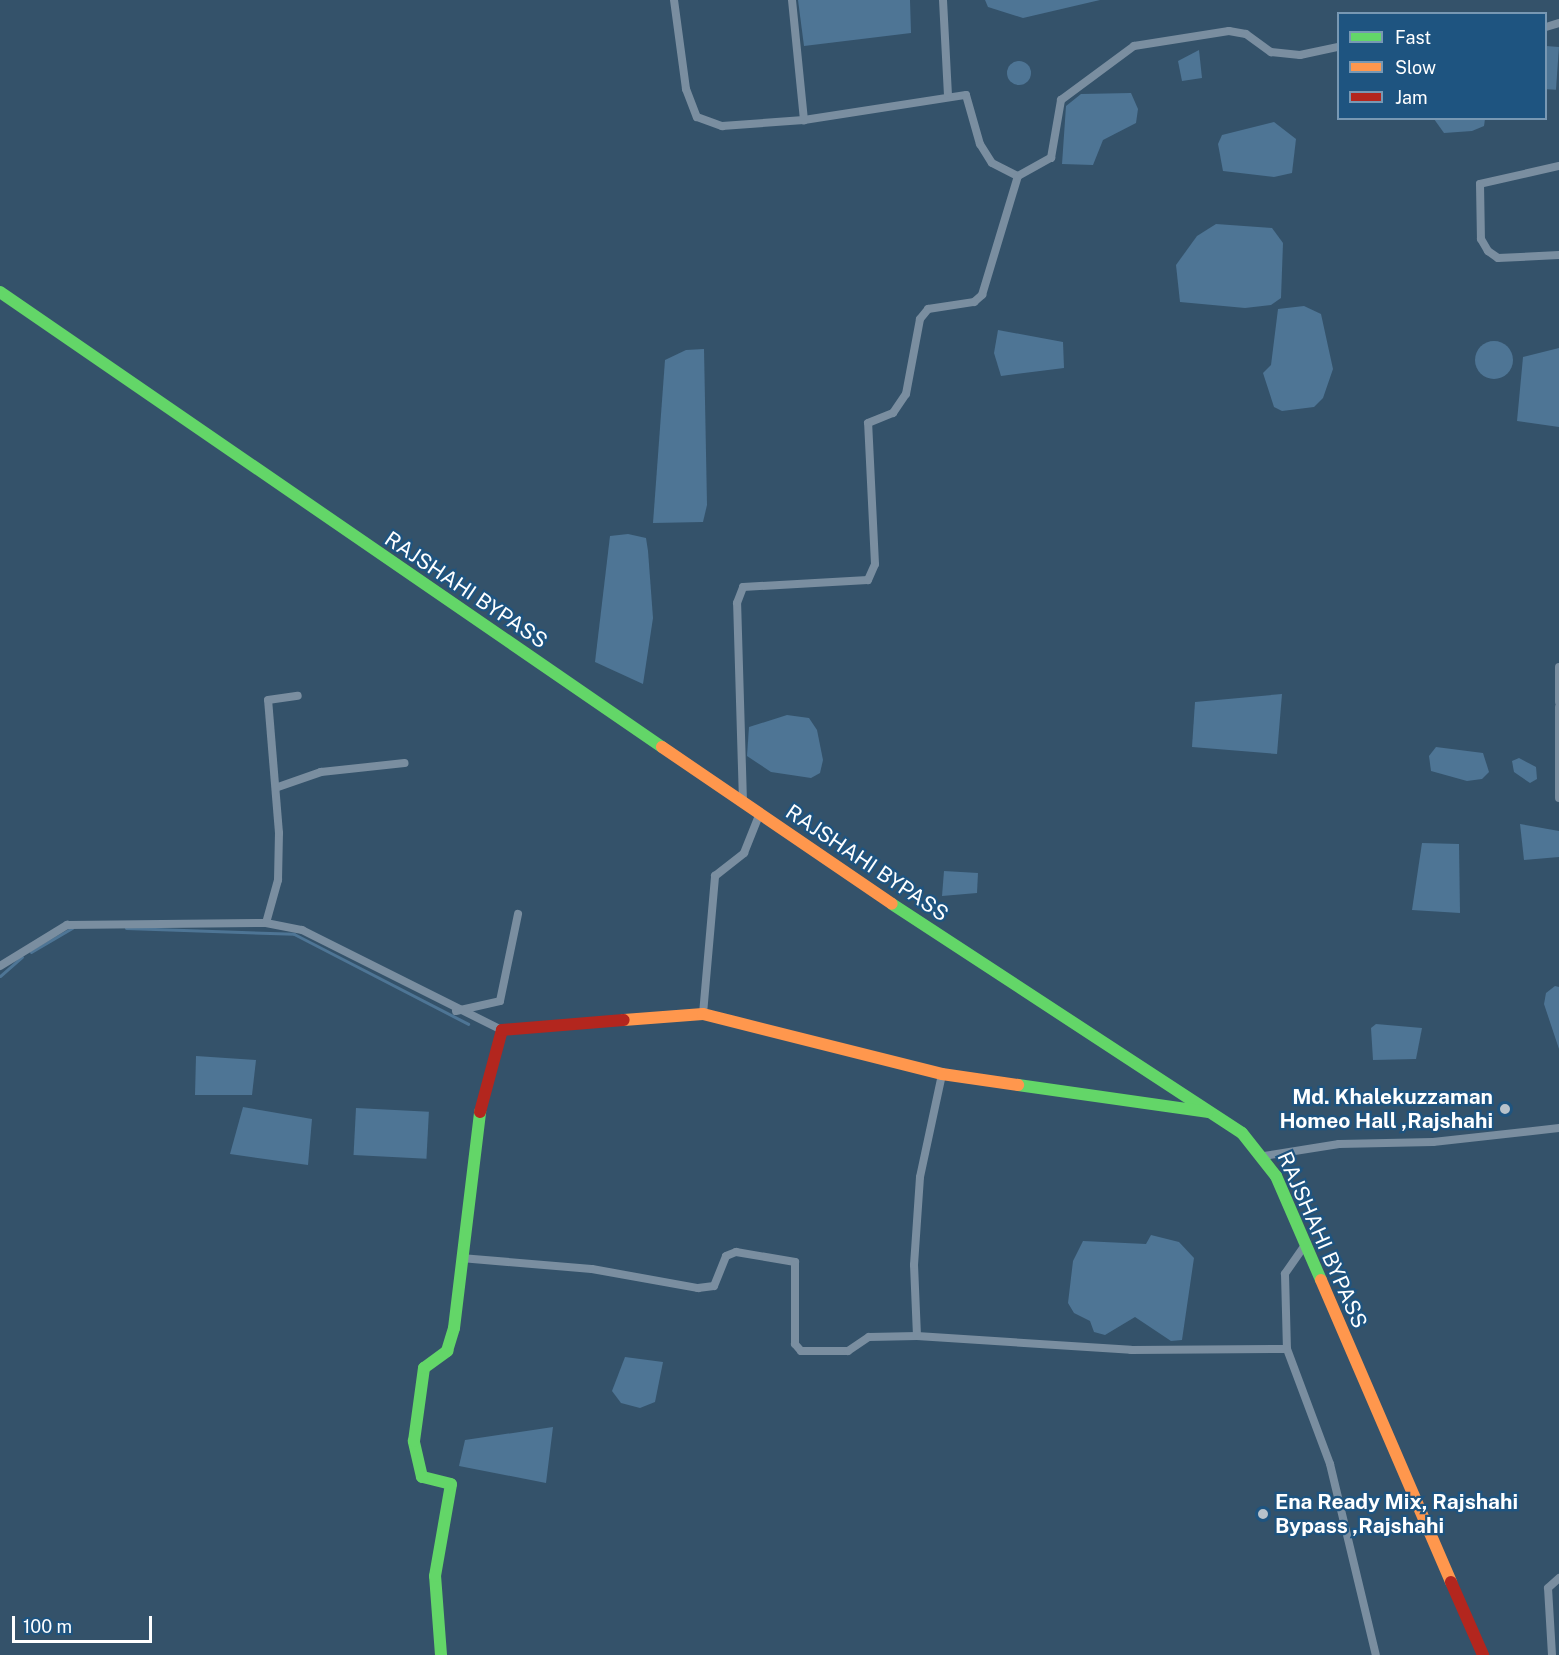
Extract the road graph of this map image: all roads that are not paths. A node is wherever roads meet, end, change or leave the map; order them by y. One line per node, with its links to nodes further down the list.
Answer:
1 (674, 0): 6 (street)
2 (792, 0): 6 (street)
3 (943, 0): 5 (street)
4 (1337, 47): 8 (street)
5 (948, 94): 6 (street); 8 (street)
6 (804, 120)
7 (1559, 166): 9 (street)
8 (1018, 176): 18 (street)
9 (1559, 255)
10 (0, 292): 18 (main road, RAJSHAHI BYPASS)
11 (1559, 667): 13 (street)
12 (298, 696): 16 (street)
13 (1559, 702)
14 (1559, 707): 17 (street)
15 (405, 763): 16 (street)
16 (278, 787): 21 (street)
17 (1559, 798)
18 (743, 802): 19 (main road, RAJSHAHI BYPASS)
19 (760, 813): 24 (street); 27 (main road, RAJSHAHI BYPASS)
20 (518, 914): 23 (street)
21 (266, 922): 22 (street); 23 (street)
22 (0, 966)
23 (456, 1011): 25 (street)
24 (703, 1014): 25 (main road); 26 (main road)
25 (502, 1030): 31 (main road)
26 (942, 1074): 27 (main road); 32 (street)
27 (1214, 1113): 29 (main road, RAJSHAHI BYPASS)
28 (1559, 1128): 29 (street)
29 (1264, 1156): 30 (main road, RAJSHAHI BYPASS)
30 (1305, 1245): 33 (street); 37 (main road, RAJSHAHI BYPASS)
31 (461, 1257): 32 (street); 35 (main road)
32 (917, 1336): 33 (street)
33 (1287, 1349): 36 (street)
34 (1559, 1578): 38 (street)
35 (441, 1655)
36 (1376, 1655)
37 (1483, 1655)
38 (1552, 1655)

